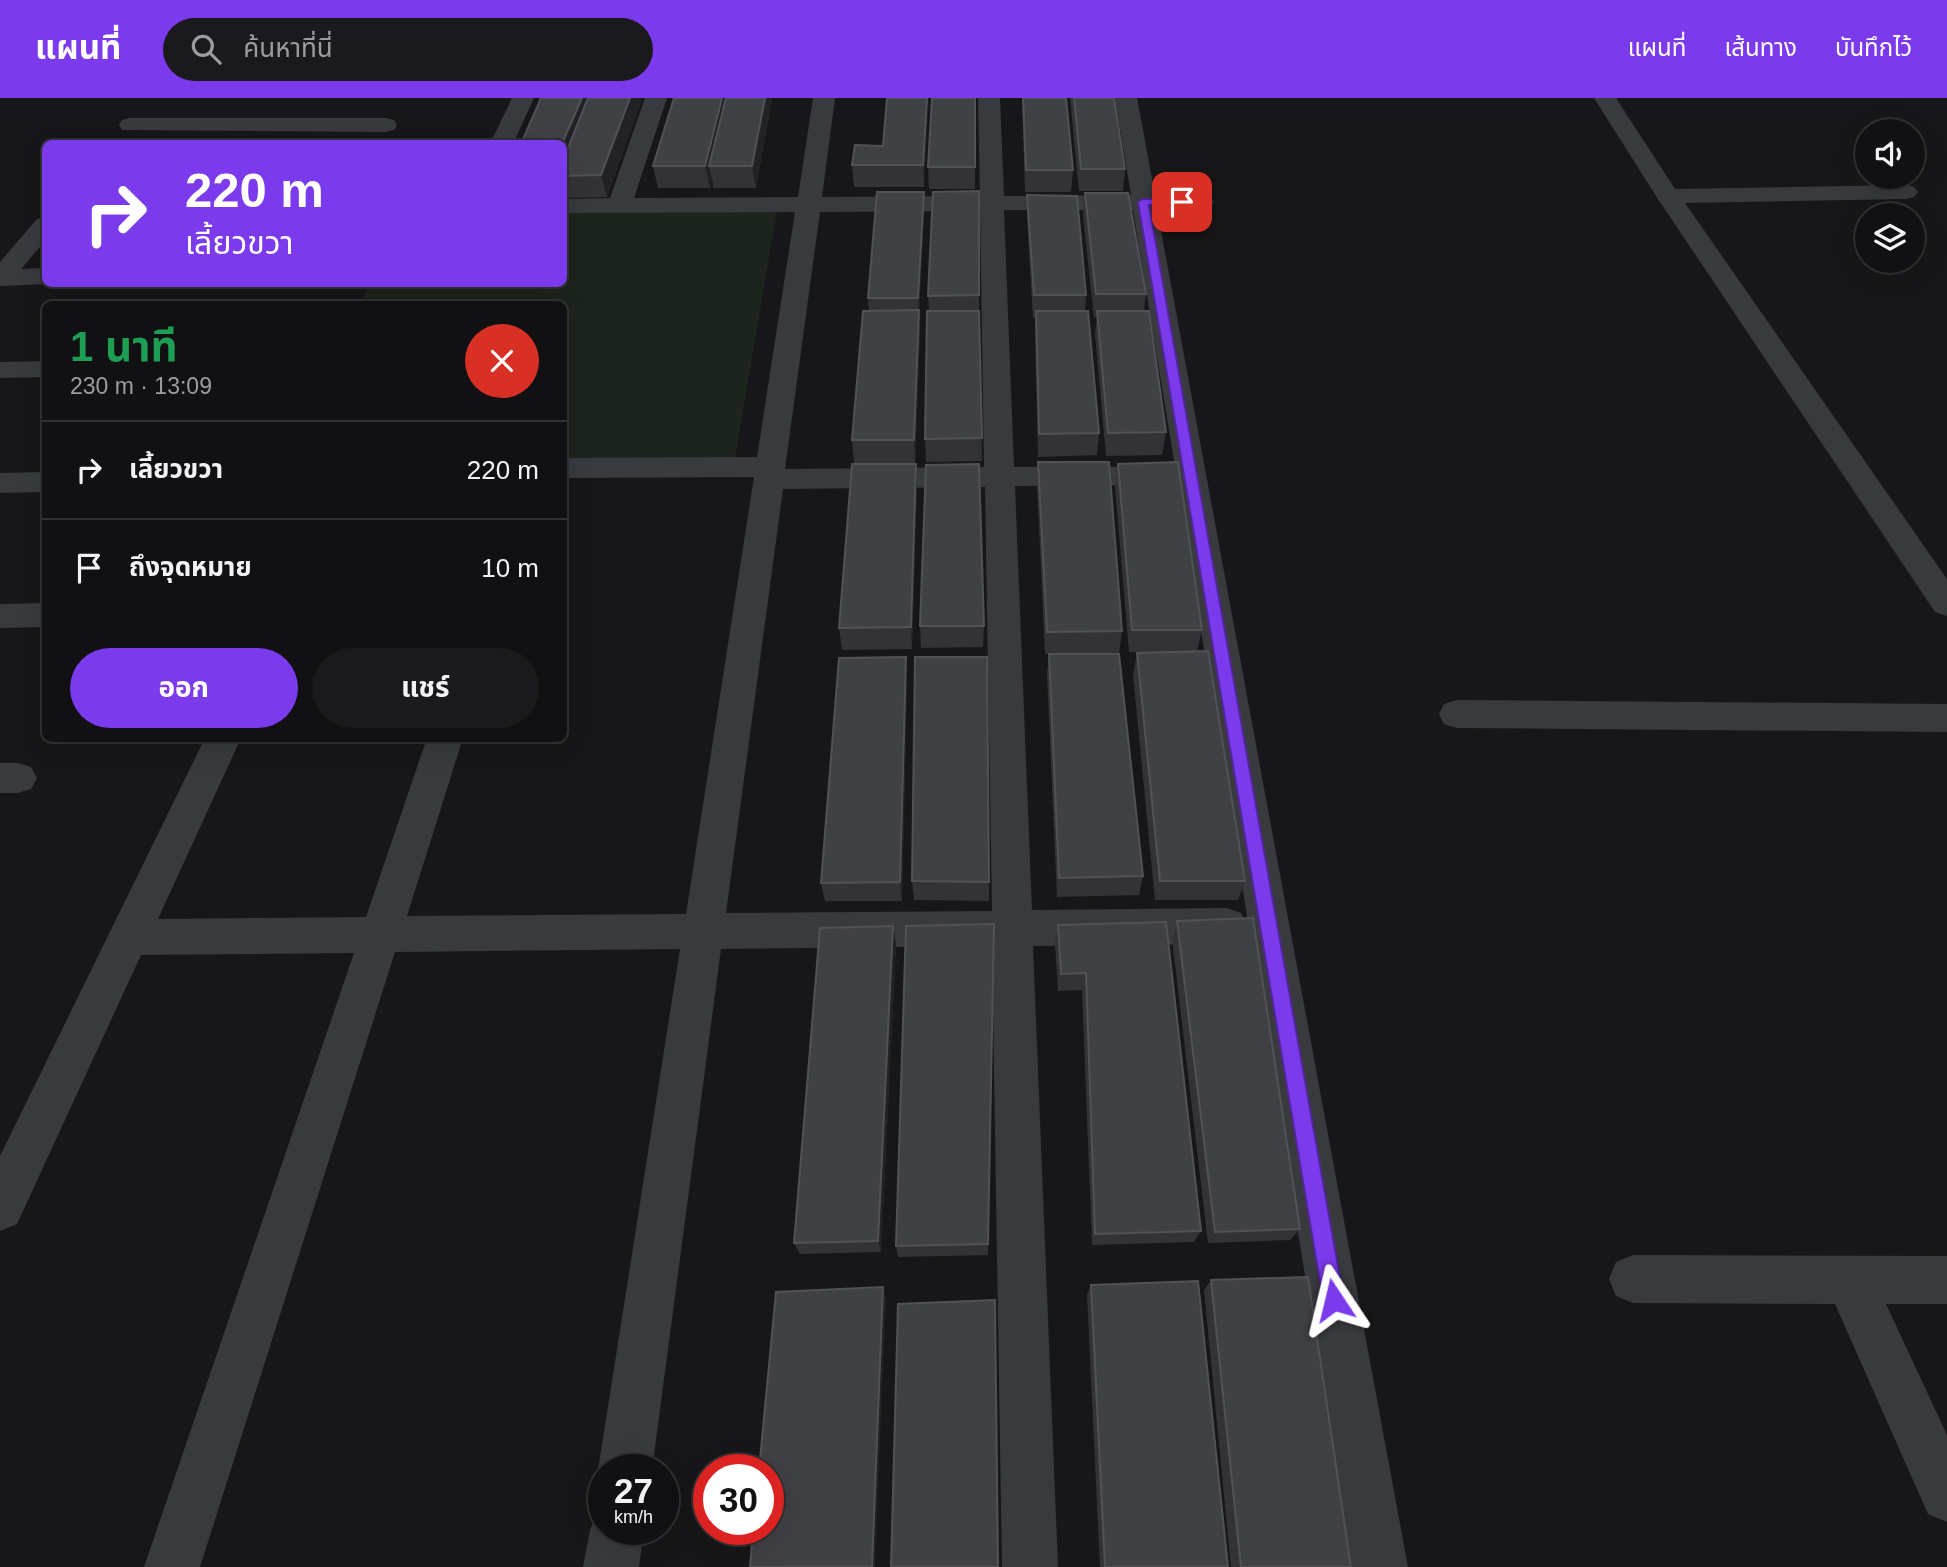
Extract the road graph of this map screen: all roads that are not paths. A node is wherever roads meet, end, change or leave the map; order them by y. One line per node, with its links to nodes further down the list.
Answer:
1 (523, 98): 11 (street)
2 (656, 98): 18 (street)
3 (824, 98): 17 (street)
4 (989, 98): 16 (street)
5 (1126, 98): 14 (street)
6 (1601, 99): 13 (street)
7 (145, 107): 8 (street)
8 (130, 125): 9 (street); 10 (street)
9 (386, 125)
10 (118, 140)
11 (503, 140)
12 (1906, 192): 13 (street)
13 (1668, 196): 31 (street)
14 (1143, 202): 15 (street); 16 (street); 27 (street)
15 (1202, 202)
16 (992, 203): 17 (street); 28 (street)
17 (809, 204): 18 (street); 26 (street)
18 (620, 205): 19 (street)
19 (567, 206)
20 (42, 229): 22 (street)
21 (42, 276): 22 (street)
22 (0, 277)
23 (42, 369): 24 (street)
24 (0, 370)
25 (567, 468): 26 (street)
26 (770, 473): 28 (street); 40 (street)
27 (1191, 475): 28 (street); 38 (street)
28 (1000, 476): 39 (street)
29 (0, 482): 30 (street)
30 (42, 482)
31 (1947, 604)
32 (0, 615): 33 (street)
33 (42, 615)
34 (1457, 714): 35 (street)
35 (1947, 718)
36 (221, 742): 42 (street)
37 (444, 742): 41 (street)
38 (1269, 925): 39 (street); 53 (street)
39 (1012, 928): 40 (street); 52 (street)
40 (704, 931): 41 (street); 47 (street)
41 (380, 935): 42 (street); 50 (street)
42 (127, 937): 43 (street)
43 (0, 1207)
44 (1633, 1279): 45 (street)
45 (1849, 1280): 46 (street); 48 (street)
46 (1947, 1280)
47 (627, 1454)
48 (1947, 1495)
49 (615, 1545): 51 (street)
50 (172, 1567)
51 (611, 1567)
52 (1030, 1567)
53 (1380, 1567)

